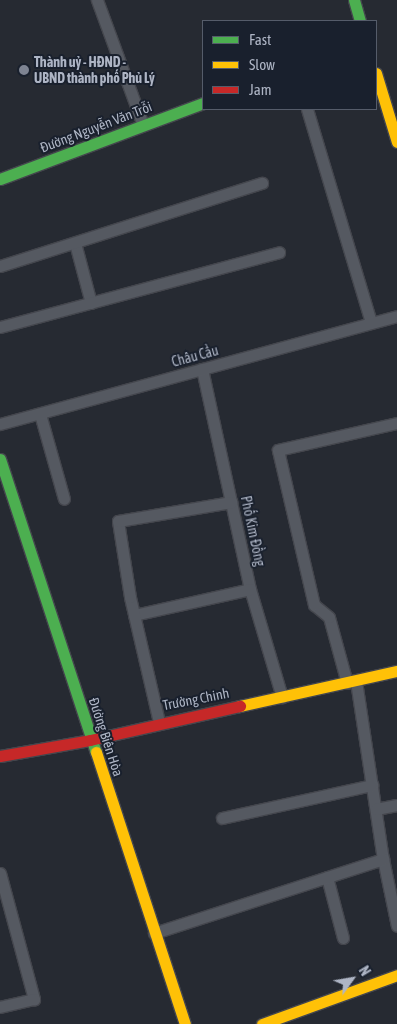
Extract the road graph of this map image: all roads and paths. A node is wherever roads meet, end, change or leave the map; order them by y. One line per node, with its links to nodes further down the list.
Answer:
1 (97, 0): 7 (street)
2 (354, 0): 3 (street)
3 (360, 20)
4 (377, 77): 8 (street)
5 (202, 103): 7 (street, Đường Nguyễn Văn Trỗi)
6 (307, 110): 16 (street)
7 (143, 125): 9 (street, Đường Nguyễn Văn Trỗi)
8 (397, 142)
9 (0, 179)
10 (262, 182): 11 (street)
11 (75, 242): 13 (street); 14 (street)
12 (279, 252): 14 (street)
13 (0, 266)
14 (91, 303): 17 (street)
15 (397, 316): 16 (street, Châu Cầu)
16 (371, 323): 18 (street, Châu Cầu)
17 (0, 327)
18 (202, 369): 19 (street, Châu Cầu); 24 (street, Phố Kim Đồng)
19 (40, 414): 21 (street, Châu Cầu); 23 (street)
20 (397, 423): 28 (street)
21 (0, 424)
22 (0, 459): 31 (street, Đường Biên Hòa)
23 (64, 499)
24 (231, 502): 25 (street, Phố Kim Đồng); 26 (street)
25 (250, 589): 26 (street); 29 (street, Phố Kim Đồng)
26 (134, 615): 30 (street)
27 (397, 671): 28 (street, Trường Chinh)
28 (352, 682): 29 (street, Trường Chinh); 33 (street)
29 (282, 697): 30 (street, Trường Chinh)
30 (159, 722): 31 (street, Trường Chinh)
31 (90, 740): 32 (street, Trường Chinh); 41 (street, Đường Biên Hòa)
32 (0, 756)
33 (372, 785): 35 (street); 36 (street)
34 (397, 805): 35 (street)
35 (376, 809): 37 (street)
36 (222, 818)
37 (383, 859): 39 (street); 40 (street)
38 (0, 872): 44 (street)
39 (328, 877): 41 (street); 42 (street)
40 (397, 926)
41 (154, 933): 45 (street, Đường Biên Hòa)
42 (343, 938)
43 (396, 979): 46 (street)
44 (0, 1007)
45 (185, 1024)
46 (262, 1024)

